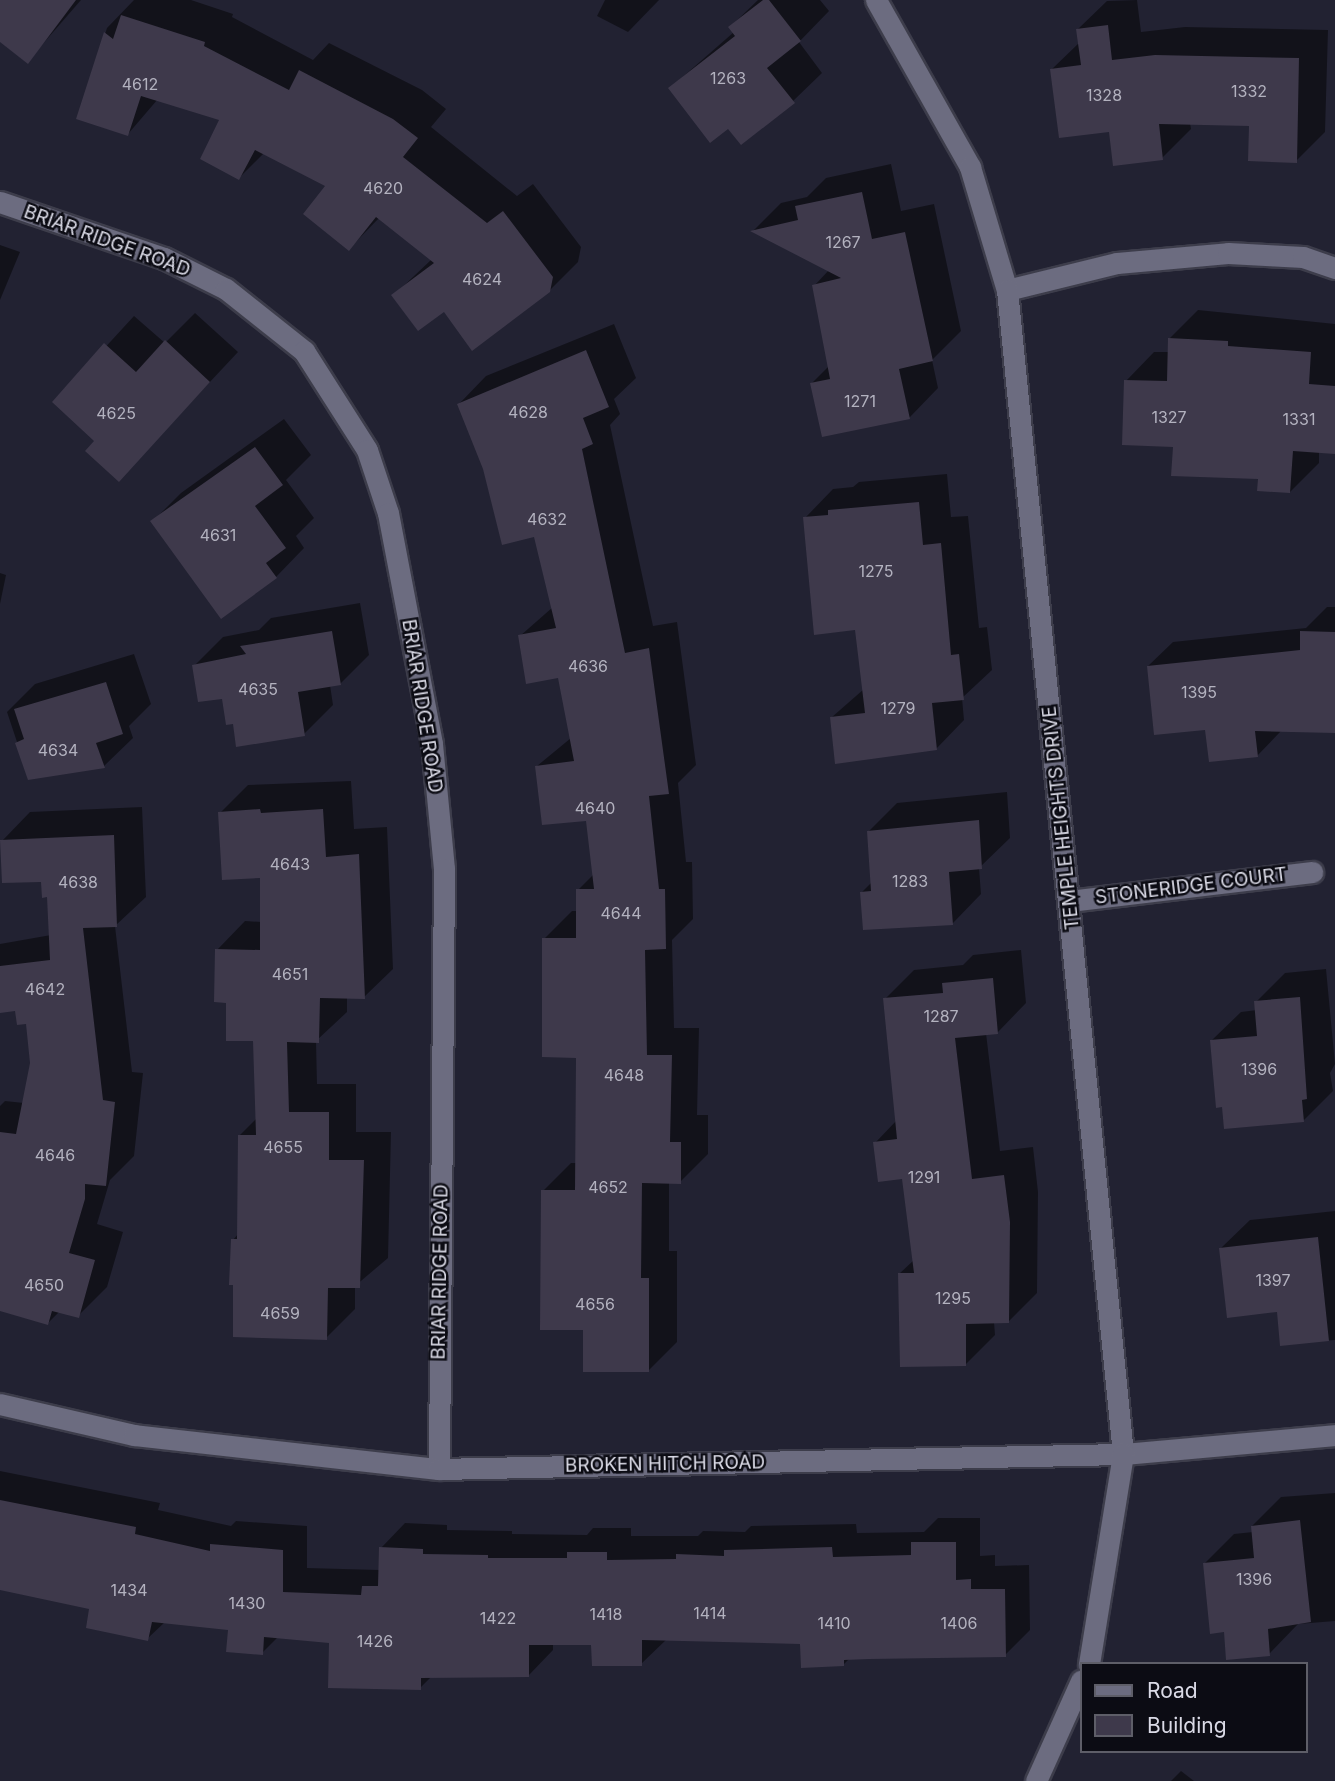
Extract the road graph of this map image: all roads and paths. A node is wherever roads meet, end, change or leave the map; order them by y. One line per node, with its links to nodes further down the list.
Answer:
1 (876, 0): 4 (street, TEMPLE HEIGHTS DRIVE)
2 (0, 202): 10 (street, BRIAR RIDGE ROAD)
3 (1335, 268): 4 (street)
4 (1007, 290): 6 (street, TEMPLE HEIGHTS DRIVE)
5 (1312, 872): 6 (street, STONERIDGE COURT)
6 (1069, 901): 9 (street, TEMPLE HEIGHTS DRIVE)
7 (0, 1404): 10 (street, BROKEN HITCH ROAD)
8 (1335, 1435): 9 (street, BROKEN HITCH ROAD)
9 (1123, 1454): 10 (street, BROKEN HITCH ROAD); 11 (street, TEMPLE HEIGHTS DRIVE)
10 (439, 1469)
11 (1089, 1662)
12 (1080, 1683): 13 (street)
13 (1036, 1781)

